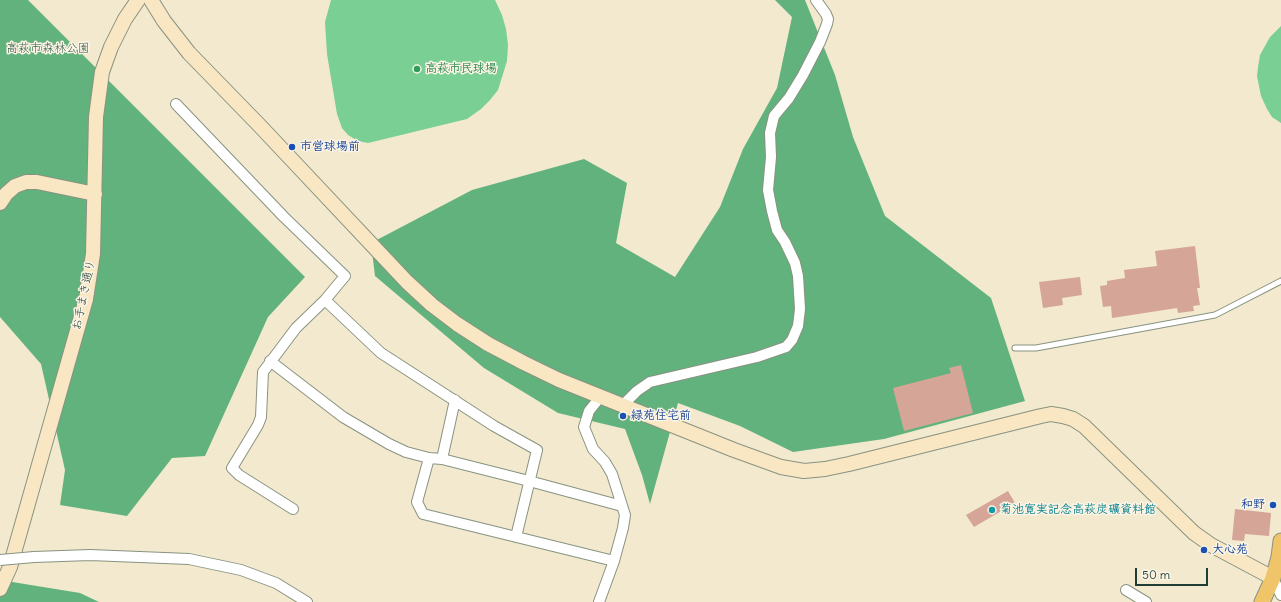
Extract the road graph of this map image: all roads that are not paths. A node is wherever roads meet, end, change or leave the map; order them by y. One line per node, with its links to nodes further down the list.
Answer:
1 (138, 0): 5 (street, お手まき通り)
2 (151, 0): 11 (street)
3 (816, 0): 13 (street)
4 (176, 104): 8 (street)
5 (95, 194): 6 (street); 24 (street, お手まき通り)
6 (0, 203)
7 (1281, 281): 9 (lane)
8 (325, 300): 10 (street); 12 (street)
9 (1015, 348)
10 (270, 361): 14 (street); 18 (street)
11 (601, 396): 13 (street); 17 (street)
12 (455, 400): 15 (street); 16 (street)
13 (623, 405): 23 (street)
14 (429, 458): 15 (street); 19 (street)
15 (442, 459): 16 (street)
16 (530, 481): 17 (street); 19 (street)
17 (622, 506): 22 (street)
18 (293, 509)
19 (516, 537): 22 (street)
20 (1281, 541): 23 (main road)
21 (0, 560): 27 (street, bridge)
22 (614, 561): 28 (street)
23 (1273, 578): 26 (street); 30 (main road)
24 (0, 589)
25 (1126, 590): 29 (street)
26 (1281, 594)
27 (307, 602)
28 (599, 602)
29 (1146, 602)
30 (1262, 602)

